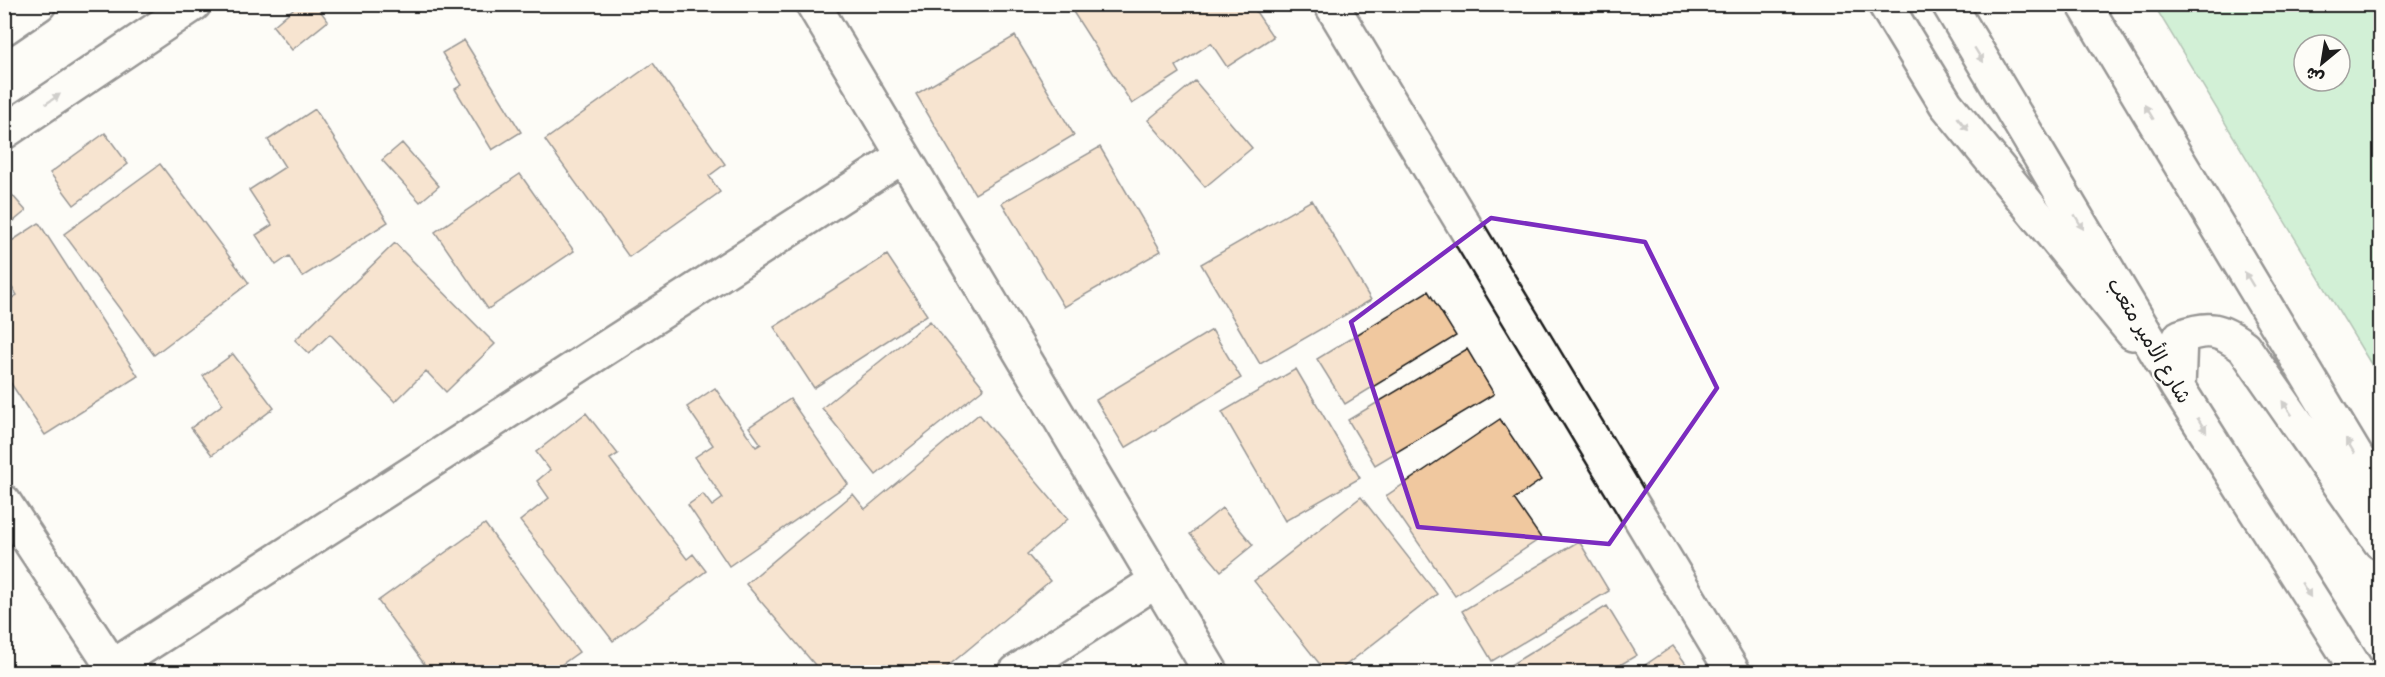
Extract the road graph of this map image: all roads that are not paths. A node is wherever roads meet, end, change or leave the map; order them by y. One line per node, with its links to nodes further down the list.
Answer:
1 (39, 4): 8 (street)
2 (194, 4): 9 (street, one-way to 2)
3 (813, 4): 10 (street)
4 (1331, 4): 19 (street)
5 (1885, 4): 11 (street, one-way to 11)
6 (1949, 4): 11 (street, شارع الأمير متعب, one-way to 11)
7 (2084, 4): 12 (street, one-way to 7)
8 (4, 28)
9 (4, 132)
10 (903, 156): 15 (street); 16 (street)
11 (2178, 388): 14 (street, one-way to 11); 20 (street, شارع الأمير متعب, one-way to 20)
12 (2380, 496)
13 (4, 502): 16 (street)
14 (2380, 542)
15 (1156, 580): 17 (street); 18 (street)
16 (114, 670)
17 (1016, 672)
18 (1210, 672)
19 (1733, 672)
20 (2358, 672)

